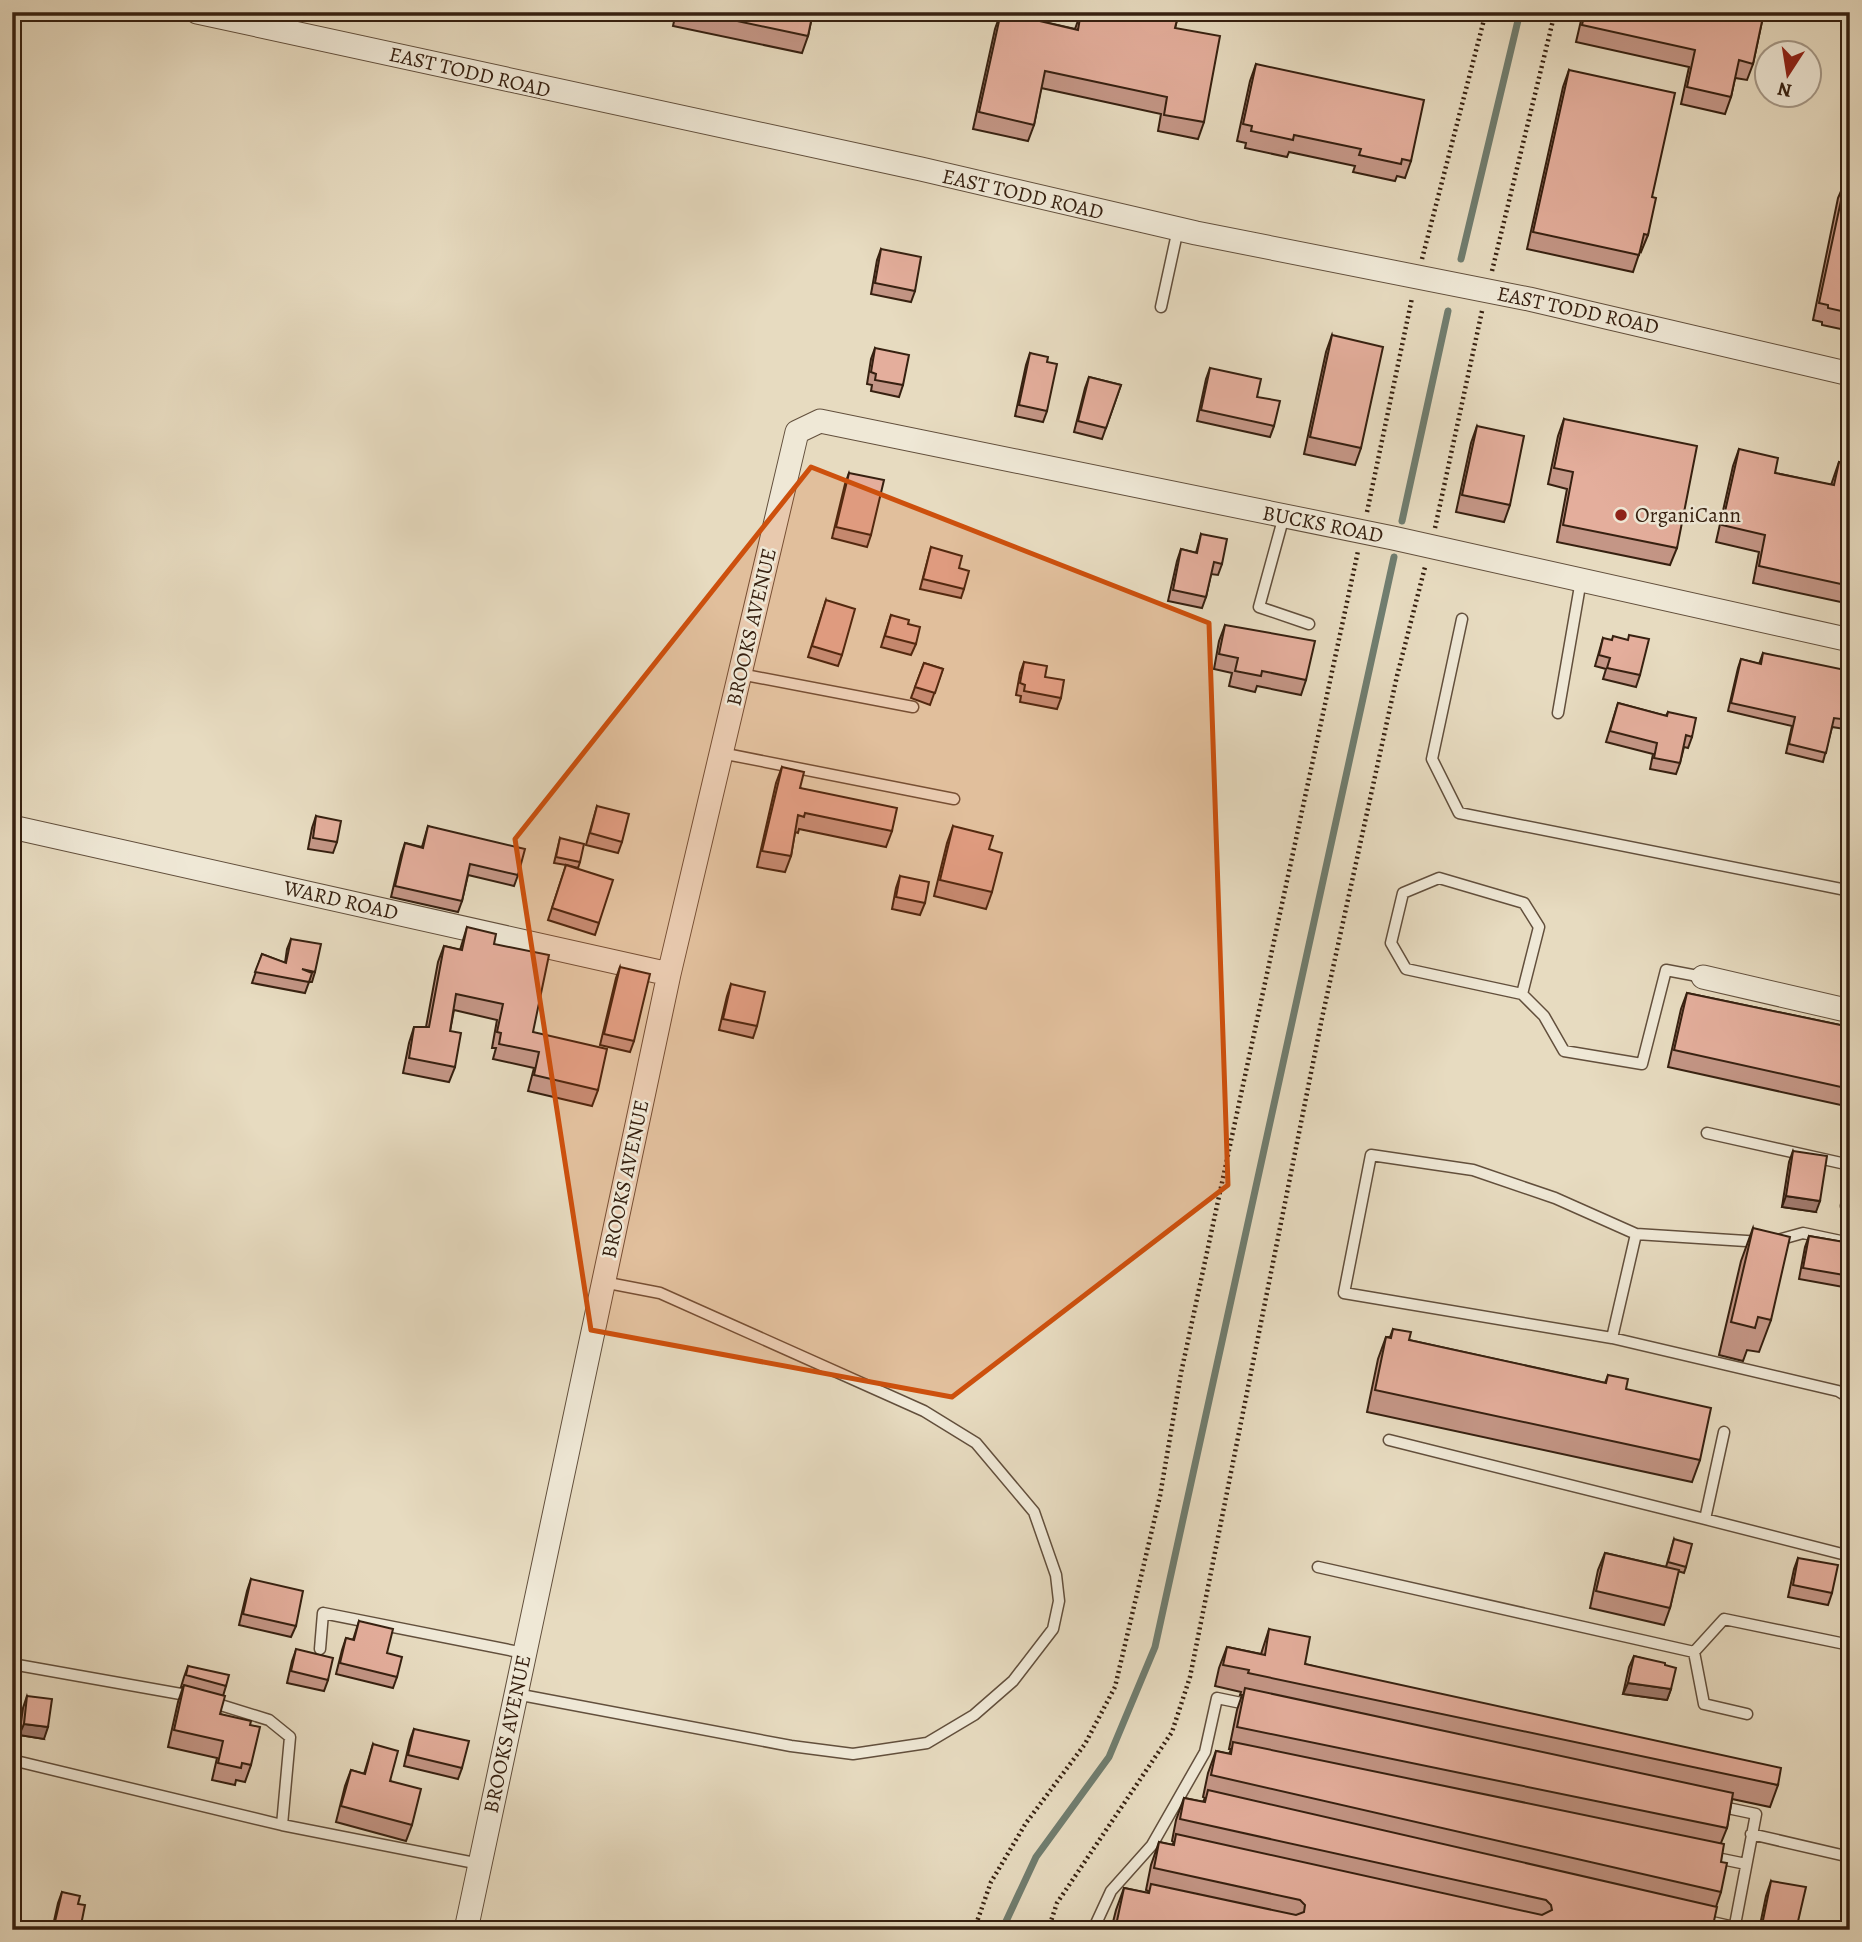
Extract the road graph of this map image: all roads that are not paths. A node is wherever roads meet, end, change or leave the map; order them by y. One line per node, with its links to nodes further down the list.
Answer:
1 (197, 12): 2 (street, EAST TODD ROAD)
2 (1178, 229): 3 (lane); 4 (street, EAST TODD ROAD)
3 (1161, 307)
4 (1850, 374)
5 (797, 432): 6 (street, BUCKS ROAD); 11 (street, BROOKS AVENUE)
6 (1284, 516): 7 (street, BUCKS ROAD); 9 (lane)
7 (1581, 580): 10 (street, BUCKS ROAD); 13 (lane)
8 (1462, 619): 17 (lane)
9 (1308, 624)
10 (1850, 639)
11 (740, 674): 12 (lane); 14 (street, BROOKS AVENUE)
12 (913, 707)
13 (1558, 713)
14 (721, 753): 15 (lane); 18 (street, BROOKS AVENUE)
15 (954, 800)
16 (12, 827): 18 (street, WARD ROAD)
17 (1850, 887)
18 (669, 974): 28 (street, BROOKS AVENUE)
19 (1703, 978): 20 (lane); 21 (street)
20 (1522, 994): 20 (lane)
21 (1850, 1011)
22 (1707, 1133): 23 (lane)
23 (1850, 1165)
24 (1850, 1187): 25 (lane)
25 (1850, 1206)
26 (1636, 1234): 27 (lane); 29 (lane); 29 (lane)
27 (1850, 1243)
28 (603, 1282): 39 (street, BROOKS AVENUE); 41 (lane)
29 (1612, 1338): 30 (lane)
30 (1850, 1398)
31 (1724, 1432): 33 (lane)
32 (1389, 1440): 33 (lane)
33 (1705, 1519): 34 (lane)
34 (1850, 1556)
35 (1318, 1567): 38 (lane)
36 (1850, 1645): 38 (lane)
37 (320, 1650): 39 (lane)
38 (1694, 1652): 43 (lane)
39 (524, 1653): 41 (street, BROOKS AVENUE)
40 (12, 1664): 50 (lane)
41 (516, 1693): 56 (street, BROOKS AVENUE)
42 (1258, 1706): 44 (lane)
43 (1747, 1714)
44 (1205, 1752): 45 (lane); 47 (lane)
45 (1219, 1754)
46 (12, 1760): 50 (lane)
47 (1176, 1799): 48 (lane); 52 (lane)
48 (1189, 1802)
49 (1702, 1802): 51 (lane)
50 (282, 1825): 56 (lane)
51 (1751, 1834): 55 (lane); 57 (lane)
52 (1152, 1845): 53 (lane); 58 (lane)
53 (1166, 1848)
54 (1692, 1853): 57 (lane)
55 (1850, 1857)
56 (480, 1864): 62 (street, BROOKS AVENUE)
57 (1746, 1864): 61 (lane)
58 (1111, 1891): 59 (lane); 63 (lane)
59 (1124, 1894)
60 (1693, 1917): 61 (lane)
61 (1734, 1928)
62 (466, 1930)
63 (1093, 1930)

